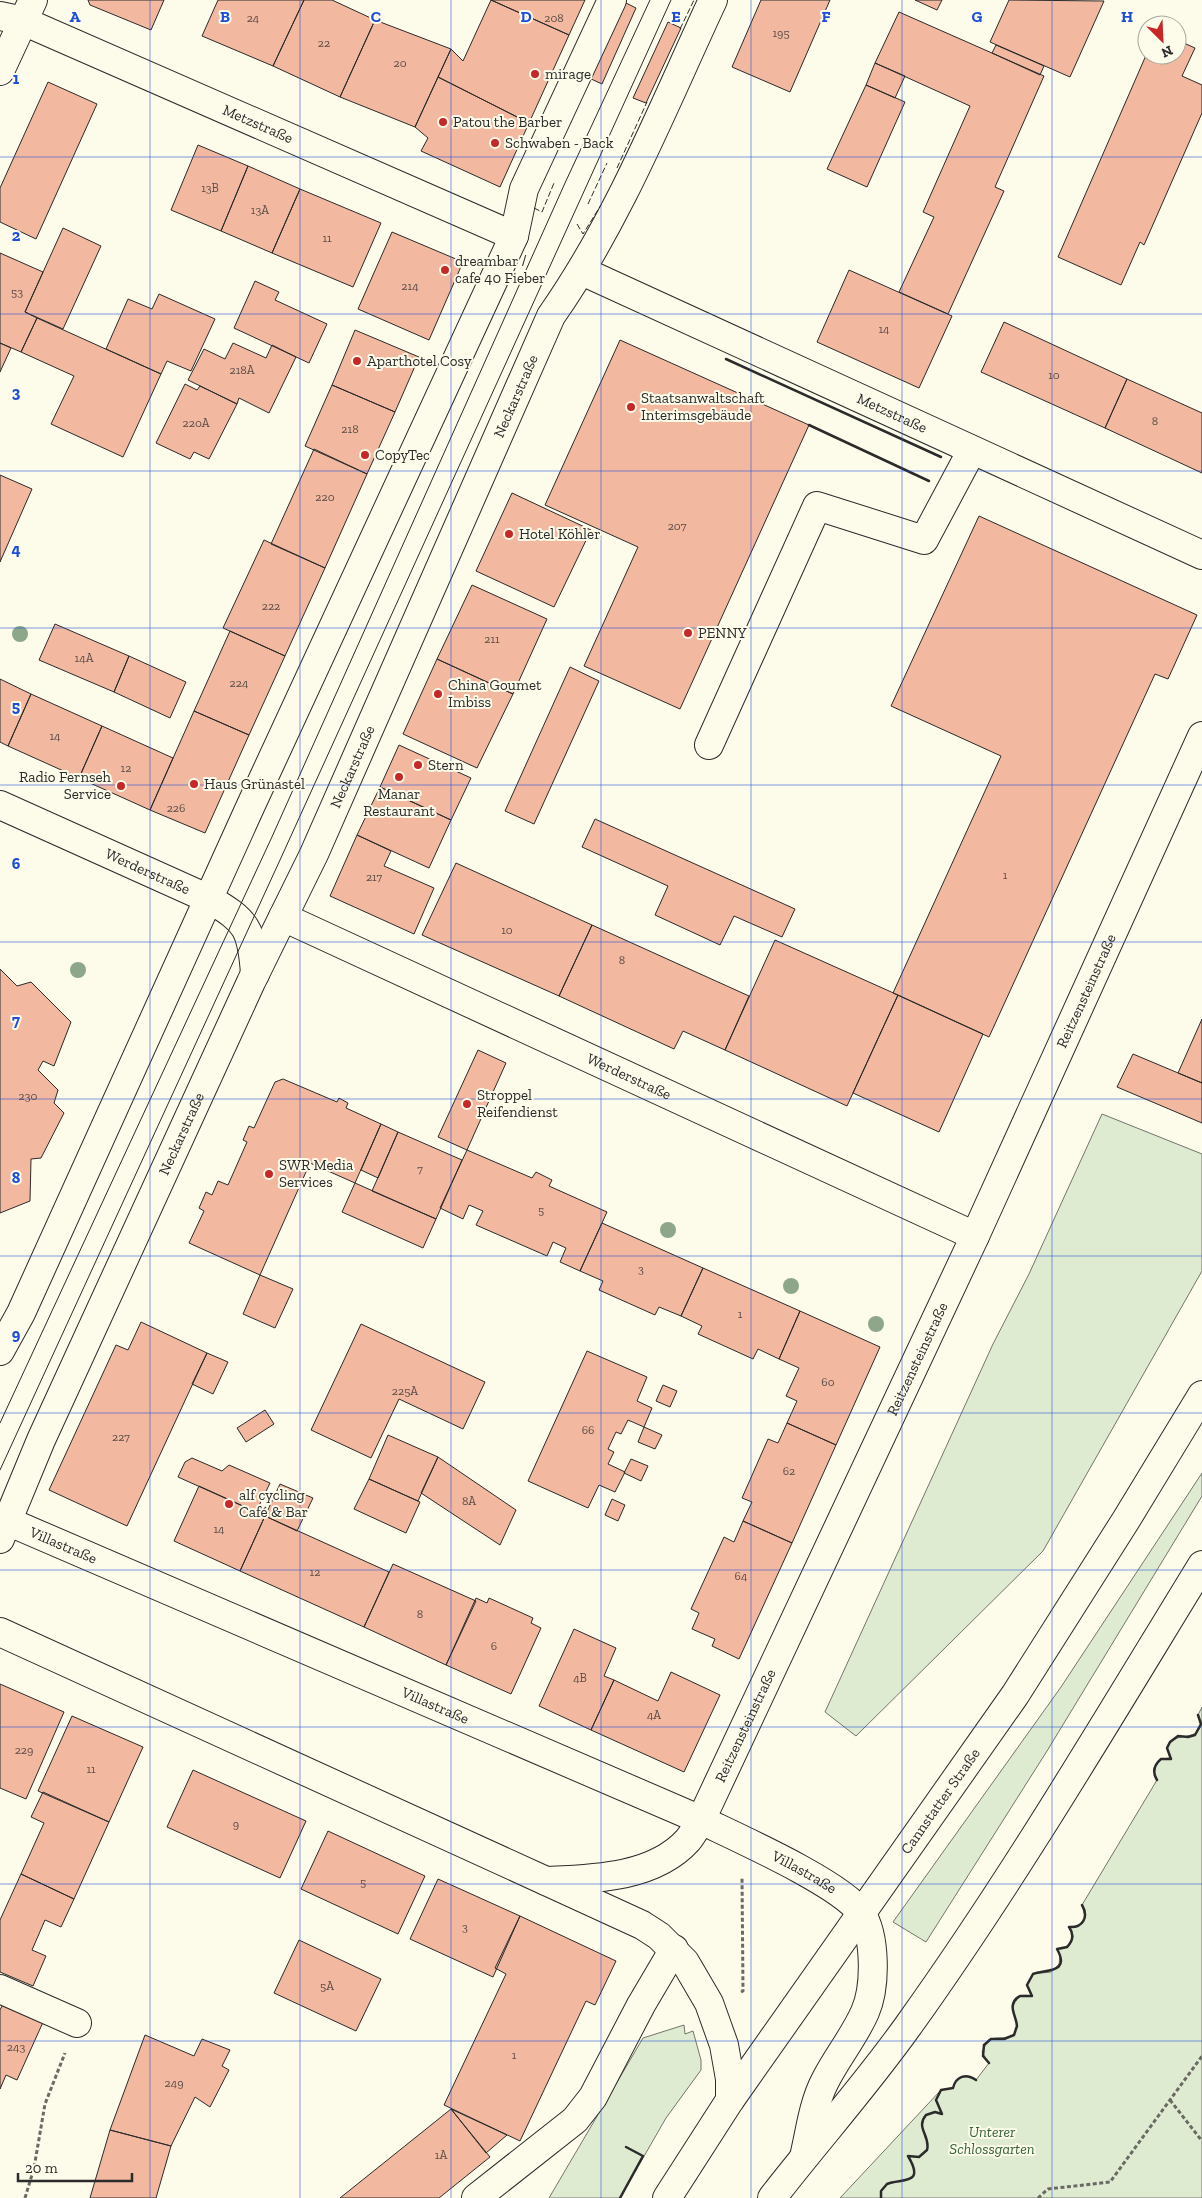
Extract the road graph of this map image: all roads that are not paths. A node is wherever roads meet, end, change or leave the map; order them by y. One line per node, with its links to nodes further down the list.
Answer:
1 (612, 0): 5 (street)
2 (713, 0): 6 (street, Neckarstraße)
3 (19, 12): 4 (street); 5 (street, Metzstraße)
4 (0, 71)
5 (514, 236): 12 (street)
6 (582, 271): 7 (street, Metzstraße); 13 (street, Neckarstraße)
7 (972, 450): 8 (street, Metzstraße); 10 (street)
8 (1202, 554)
9 (1202, 736): 15 (street, Reitzensteinstraße)
10 (709, 744)
11 (0, 805): 12 (street, Werderstraße)
12 (208, 899): 14 (street, Werderstraße); 16 (street)
13 (283, 917): 14 (street, Neckarstraße); 15 (street, Werderstraße)
14 (255, 974): 18 (street, Neckarstraße)
15 (975, 1236): 21 (street, Reitzensteinstraße)
16 (0, 1351)
17 (1202, 1395): 23 (street, Cannstatter Straße)
18 (3, 1526): 21 (street, Villastraße)
19 (1202, 1565): 28 (street)
20 (0, 1632): 22 (street)
21 (701, 1820): 22 (street, Reitzensteinstraße); 23 (street, Villastraße)
22 (546, 1881): 24 (street)
23 (860, 1912): 27 (street, Cannstatter Straße); 28 (street)
24 (674, 1949): 27 (street); 29 (street)
25 (0, 1989): 26 (street)
26 (77, 2022)
27 (730, 2100): 30 (street, Cannstatter Straße)
28 (804, 2157): 31 (street)
29 (476, 2198)
30 (667, 2198)
31 (772, 2198)

